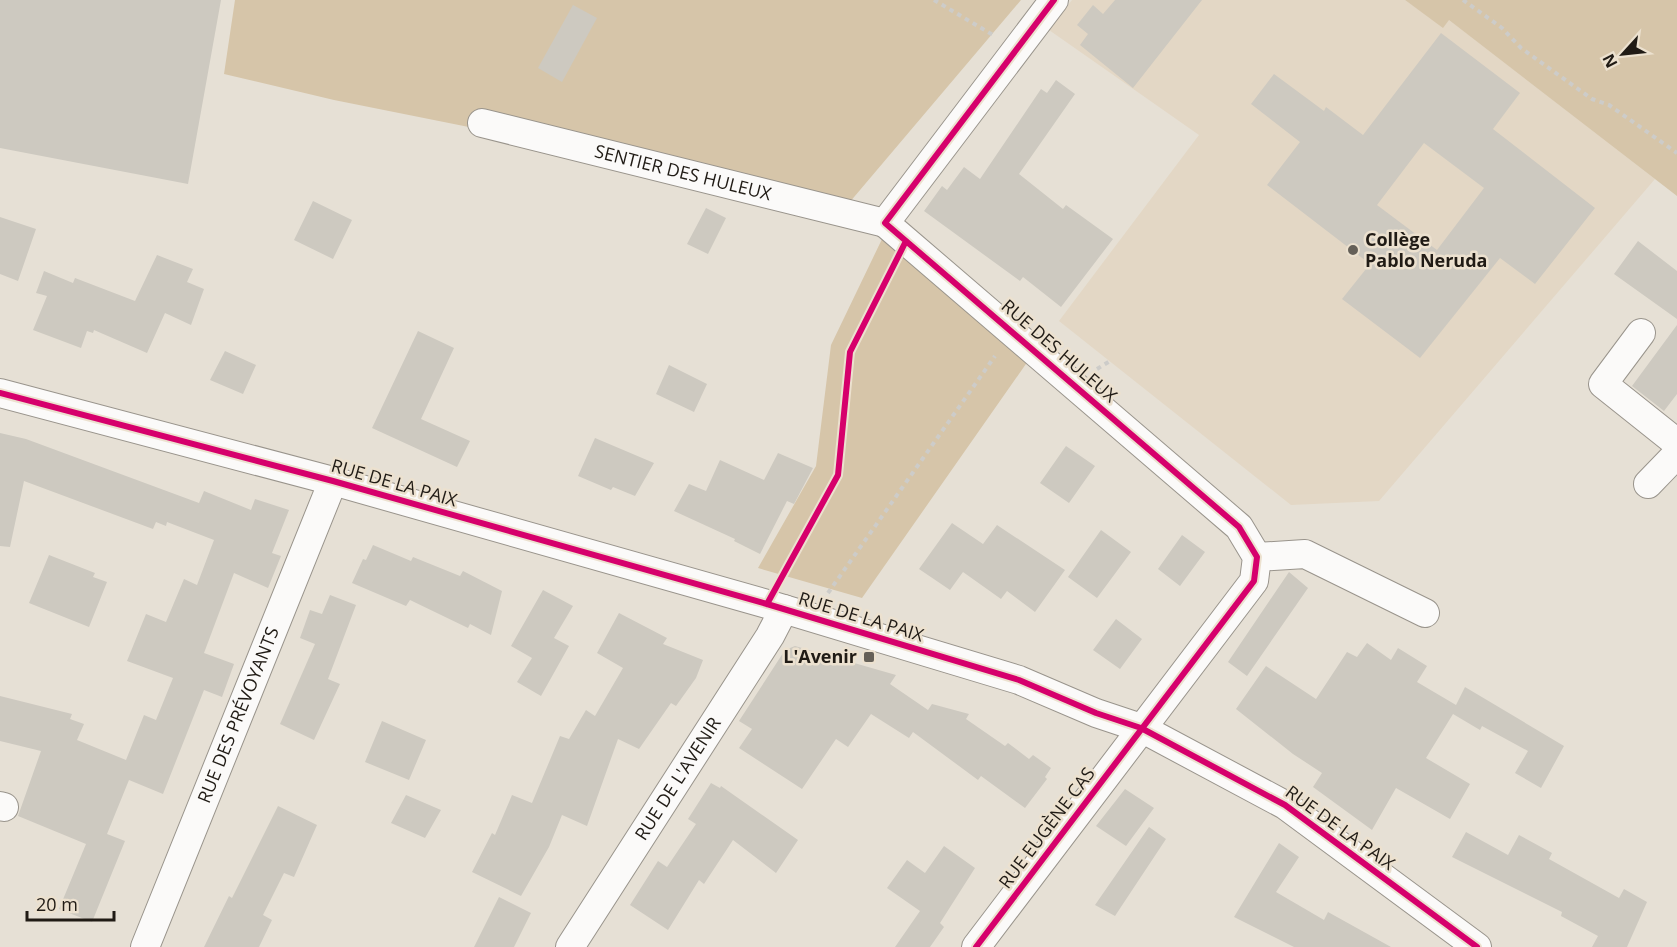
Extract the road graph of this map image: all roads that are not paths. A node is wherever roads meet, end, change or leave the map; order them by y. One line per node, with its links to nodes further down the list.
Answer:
1 (1054, 0): 3 (street)
2 (482, 123): 3 (street, SENTIER DES HULEUX)
3 (885, 223): 10 (street, RUE DES HULEUX)
4 (1641, 333): 6 (street)
5 (0, 393): 8 (street, RUE DE LA PAIX)
6 (1677, 443)
7 (1677, 454): 9 (street)
8 (333, 481): 11 (street, RUE DE LA PAIX); 14 (street, RUE DES PRÉVOYANTS)
9 (1648, 484)
10 (1257, 557): 12 (street); 13 (street)
11 (797, 613): 13 (street, RUE DE LA PAIX); 15 (street, RUE DE L'AVENIR)
12 (1425, 613)
13 (1141, 728): 16 (street, RUE EUGÈNE CAS); 17 (street, RUE DE LA PAIX)
14 (145, 947)
15 (570, 947)
16 (976, 947)
17 (1477, 947)

